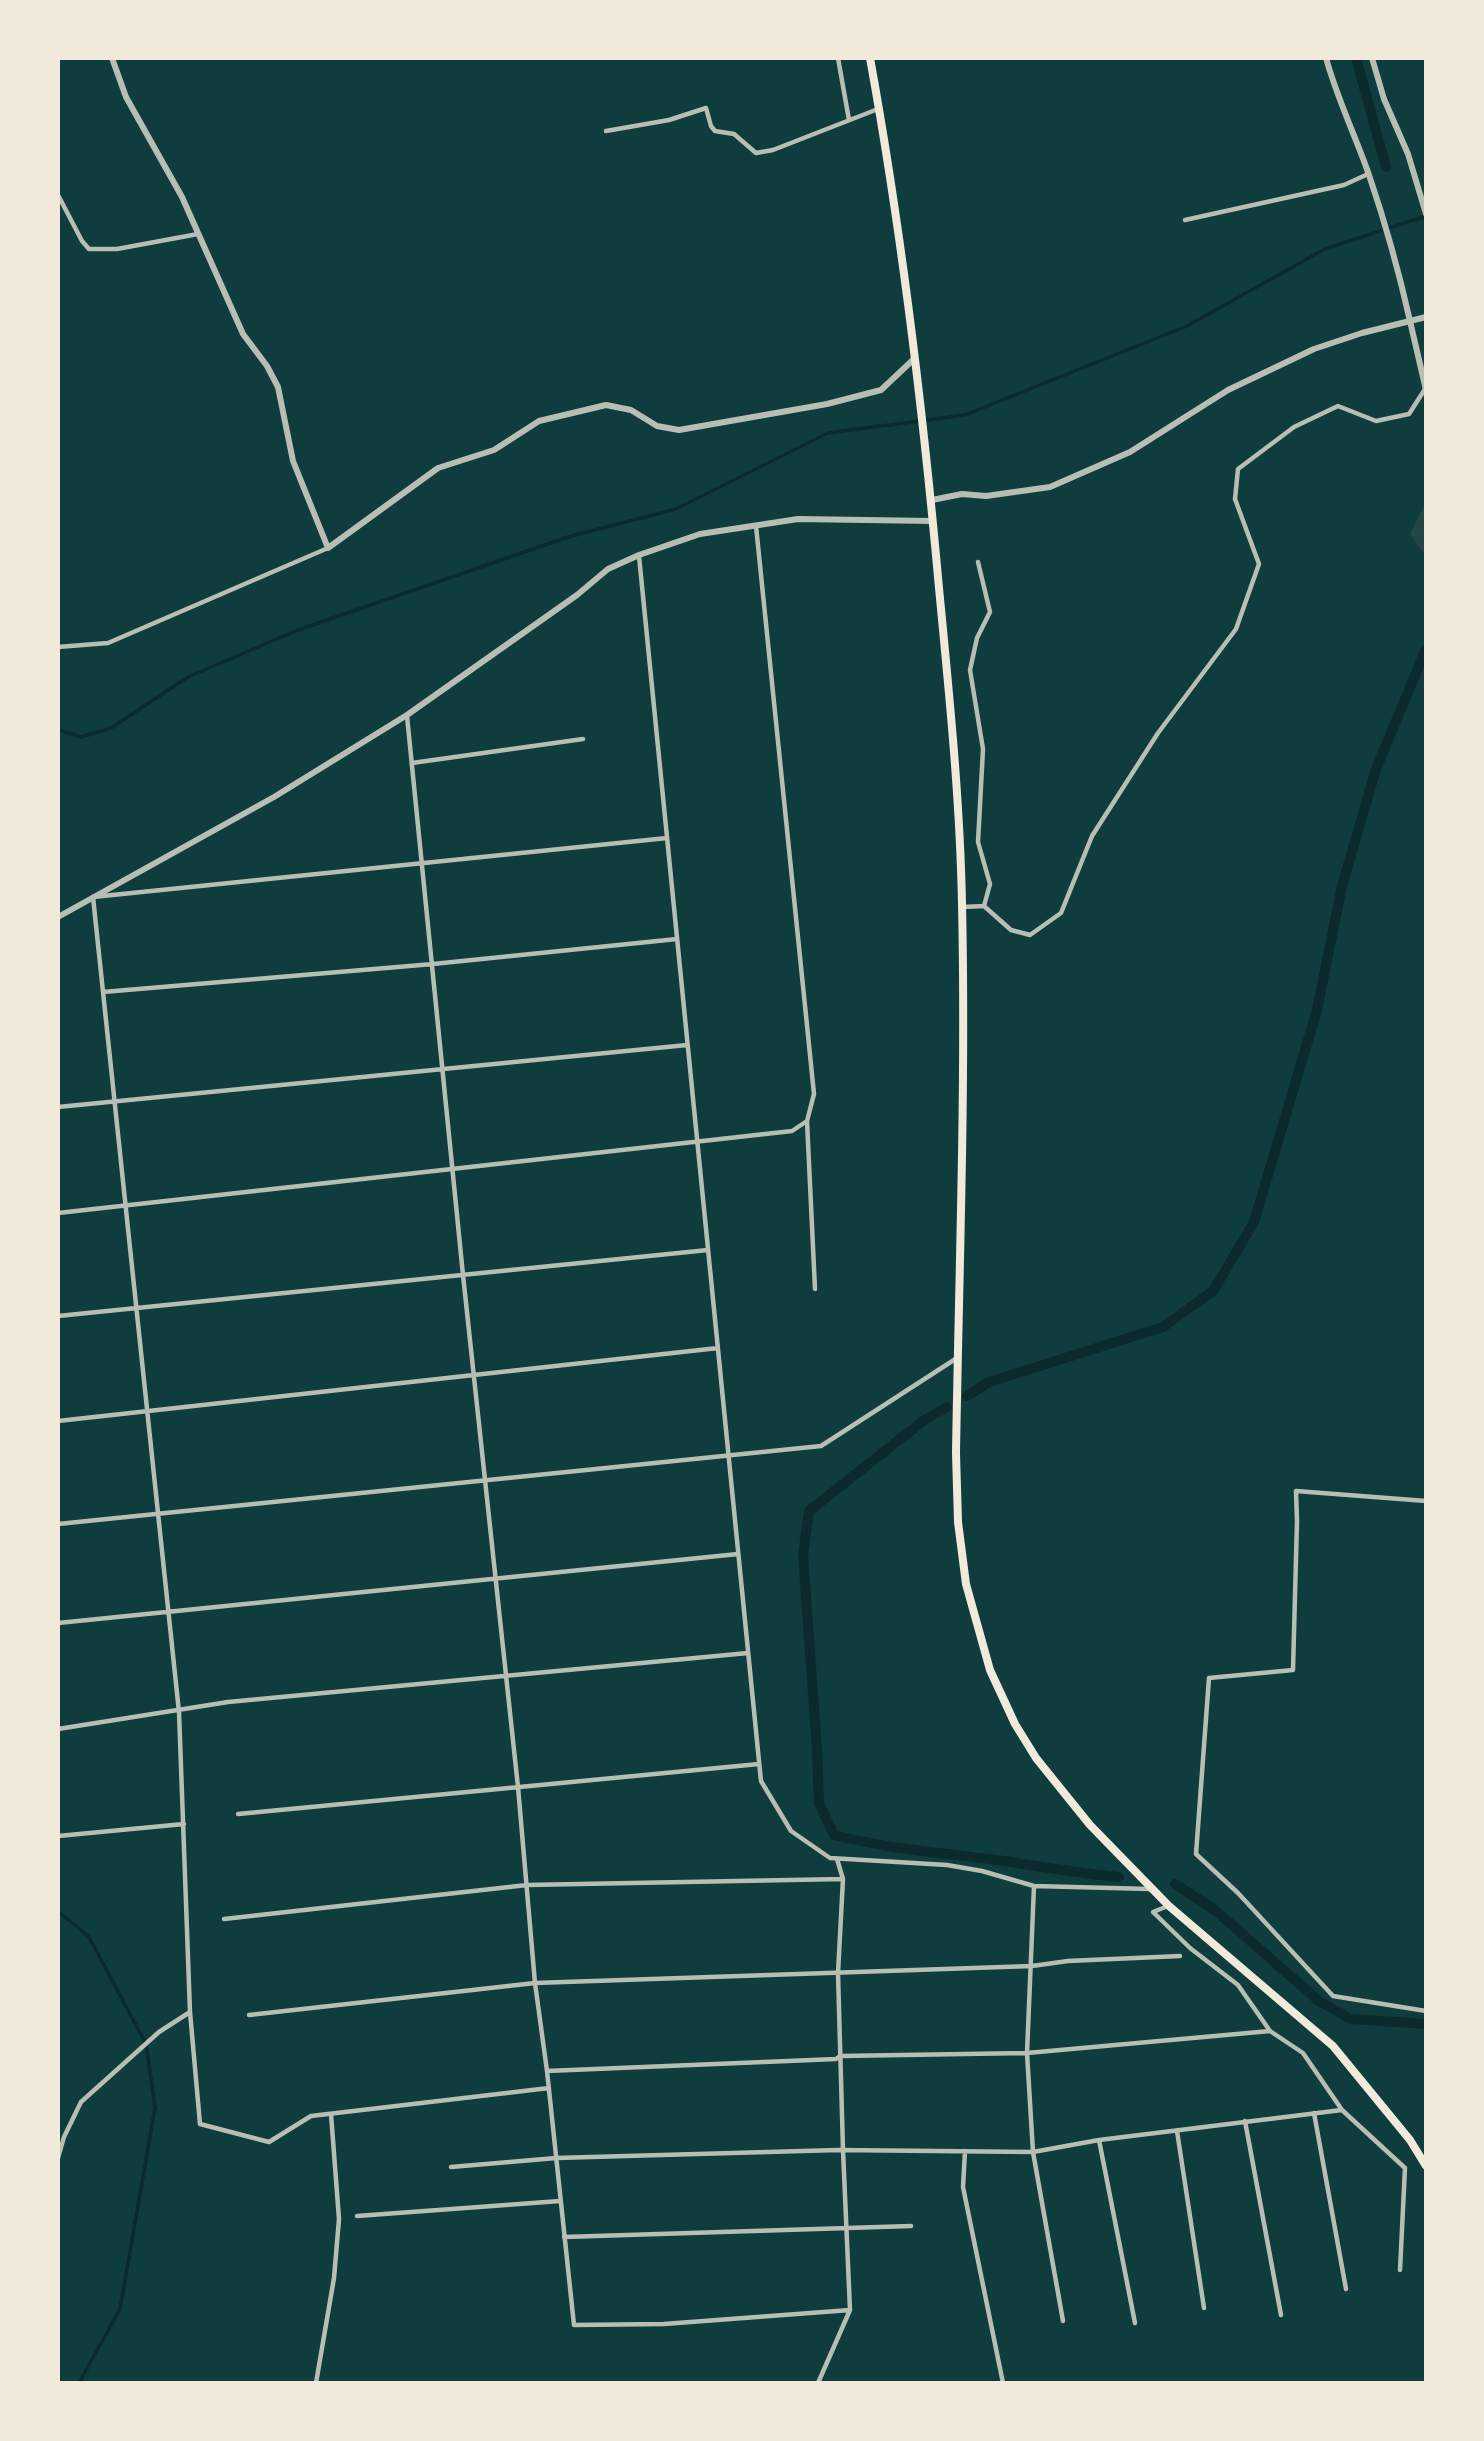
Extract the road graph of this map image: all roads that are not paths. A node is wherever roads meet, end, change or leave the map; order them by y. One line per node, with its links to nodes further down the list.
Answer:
1 (112, 58): 13 (street)
2 (838, 58): 7 (street)
3 (870, 58): 6 (highway)
4 (1326, 58): 9 (street)
5 (1372, 58): 11 (street)
6 (879, 108): 7 (street); 16 (highway)
7 (849, 120): 8 (street)
8 (606, 131)
9 (1368, 174): 12 (street); 15 (street)
10 (58, 195): 13 (street)
11 (1426, 214)
12 (1185, 220)
13 (198, 234): 21 (street)
14 (1426, 317): 15 (street)
15 (1413, 320): 17 (street); 18 (street)
16 (915, 358): 18 (highway); 21 (street)
17 (1426, 389): 31 (street)
18 (932, 500): 19 (highway)
19 (933, 521): 20 (street); 32 (highway)
20 (756, 526): 22 (street); 41 (street)
21 (328, 548): 24 (street)
22 (639, 555): 25 (street); 28 (street)
23 (978, 562): 31 (street)
24 (58, 647)
25 (407, 715): 27 (street); 30 (street)
26 (583, 739): 27 (street)
27 (412, 763): 29 (street)
28 (667, 838): 29 (street); 34 (street)
29 (422, 863): 30 (street); 35 (street)
30 (93, 897): 33 (street); 36 (street)
31 (984, 906): 32 (street)
32 (962, 907): 52 (highway)
33 (58, 917)
34 (677, 939): 35 (street); 37 (street)
35 (433, 964): 36 (street); 38 (street)
36 (103, 992): 39 (street)
37 (688, 1045): 38 (street); 42 (street)
38 (444, 1069): 39 (street); 43 (street)
39 (114, 1102): 40 (street); 44 (street)
40 (58, 1107)
41 (807, 1121): 42 (street); 48 (street)
42 (697, 1142): 43 (street); 46 (street)
43 (454, 1169): 44 (street); 47 (street)
44 (125, 1206): 45 (street); 49 (street)
45 (58, 1213)
46 (708, 1250): 47 (street); 51 (street)
47 (463, 1275): 49 (street); 53 (street)
48 (816, 1289)
49 (136, 1308): 50 (street); 54 (street)
50 (58, 1316)
51 (718, 1348): 53 (street); 56 (street)
52 (957, 1358): 56 (street); 78 (highway)
53 (475, 1375): 54 (street); 57 (street)
54 (147, 1411): 55 (street); 59 (street)
55 (58, 1421)
56 (728, 1455): 57 (street); 61 (street)
57 (486, 1480): 59 (street); 62 (street)
58 (1426, 1501): 85 (street)
59 (158, 1514): 60 (street); 63 (street)
60 (58, 1524)
61 (738, 1554): 62 (street); 65 (street)
62 (496, 1579): 63 (street); 66 (street)
63 (168, 1612): 64 (street); 67 (street)
64 (58, 1623)
65 (748, 1653): 66 (street); 69 (street)
66 (506, 1676): 67 (street); 70 (street)
67 (179, 1712): 68 (street); 72 (street)
68 (58, 1729)
69 (759, 1765): 70 (street); 74 (street)
70 (518, 1787): 71 (street); 76 (street)
71 (238, 1814)
72 (184, 1824): 73 (street); 86 (street)
73 (58, 1836)
74 (837, 1859): 75 (street); 77 (street)
75 (842, 1879): 76 (street); 83 (street)
76 (527, 1885): 80 (street); 84 (street)
77 (1034, 1886): 78 (street); 82 (street)
78 (1154, 1889): 79 (highway)
79 (1168, 1906): 88 (street); 104 (highway)
80 (224, 1919)
81 (1180, 1956): 82 (street)
82 (1032, 1966): 83 (street); 89 (street)
83 (838, 1973): 84 (street); 90 (street)
84 (535, 1983): 87 (street); 91 (street)
85 (1426, 2011)
86 (190, 2012): 95 (street); 102 (street)
87 (249, 2015)
88 (1270, 2031): 89 (street); 93 (street)
89 (1027, 2053): 90 (street); 101 (street)
90 (840, 2056): 91 (street); 99 (street)
91 (547, 2071): 92 (street)
92 (549, 2088): 95 (street); 103 (street)
93 (1342, 2110): 94 (street); 111 (street)
94 (1314, 2113): 96 (street); 112 (street)
95 (331, 2114): 118 (street)
96 (1245, 2121): 97 (street); 115 (street)
97 (1177, 2132): 98 (street); 113 (street)
98 (1100, 2140): 101 (street); 117 (street)
99 (843, 2150): 100 (street); 103 (street); 109 (street)
100 (965, 2151): 101 (street); 120 (street)
101 (1034, 2152): 116 (street)
102 (58, 2158)
103 (556, 2158): 105 (street); 106 (street)
104 (1426, 2166)
105 (451, 2167)
106 (560, 2201): 107 (street); 110 (street)
107 (356, 2216)
108 (911, 2226): 109 (street)
109 (847, 2228): 110 (street); 114 (street)
110 (564, 2237): 114 (street)
111 (1400, 2270)
112 (1346, 2288)
113 (1204, 2308)
114 (850, 2310): 119 (street)
115 (1281, 2315)
116 (1063, 2321)
117 (1135, 2323)
118 (316, 2383)
119 (818, 2383)
120 (1003, 2383)

